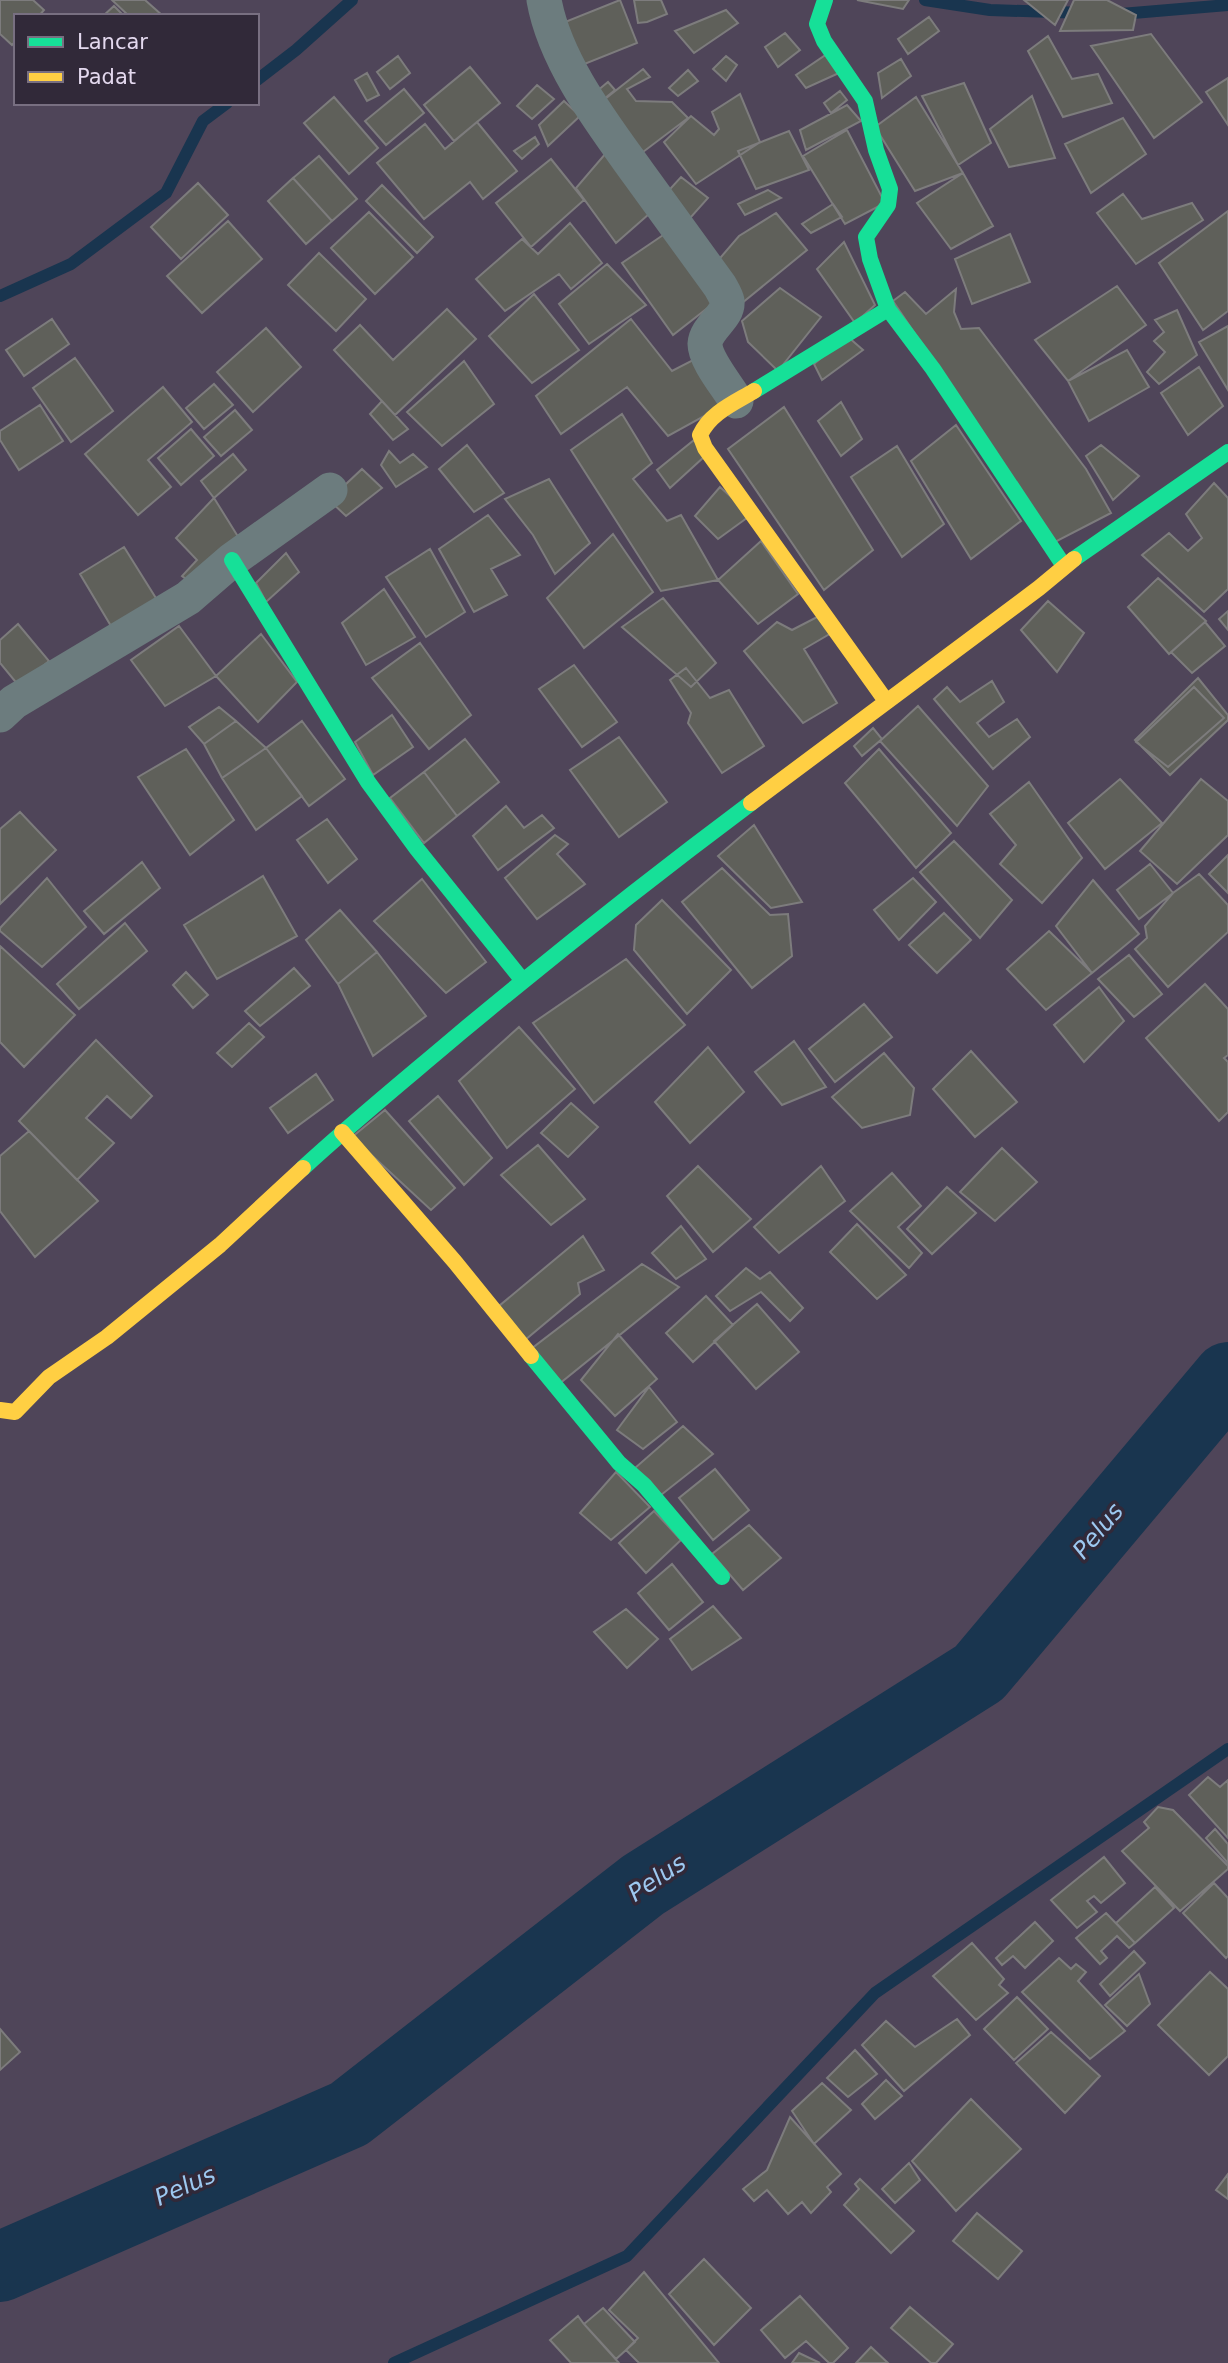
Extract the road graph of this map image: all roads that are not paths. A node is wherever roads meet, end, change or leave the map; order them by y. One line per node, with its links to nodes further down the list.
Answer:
1 (544, 0): 4 (street)
2 (825, 0): 3 (street)
3 (888, 309): 4 (street); 8 (street)
4 (736, 401): 9 (street)
5 (1228, 452): 8 (street)
6 (330, 490): 7 (street)
7 (232, 560): 10 (street); 11 (street)
8 (1064, 566): 9 (street)
9 (886, 701): 11 (street)
10 (0, 715)
11 (523, 981): 12 (street)
12 (342, 1132): 13 (street); 14 (street)
13 (5, 1418)
14 (722, 1577)

